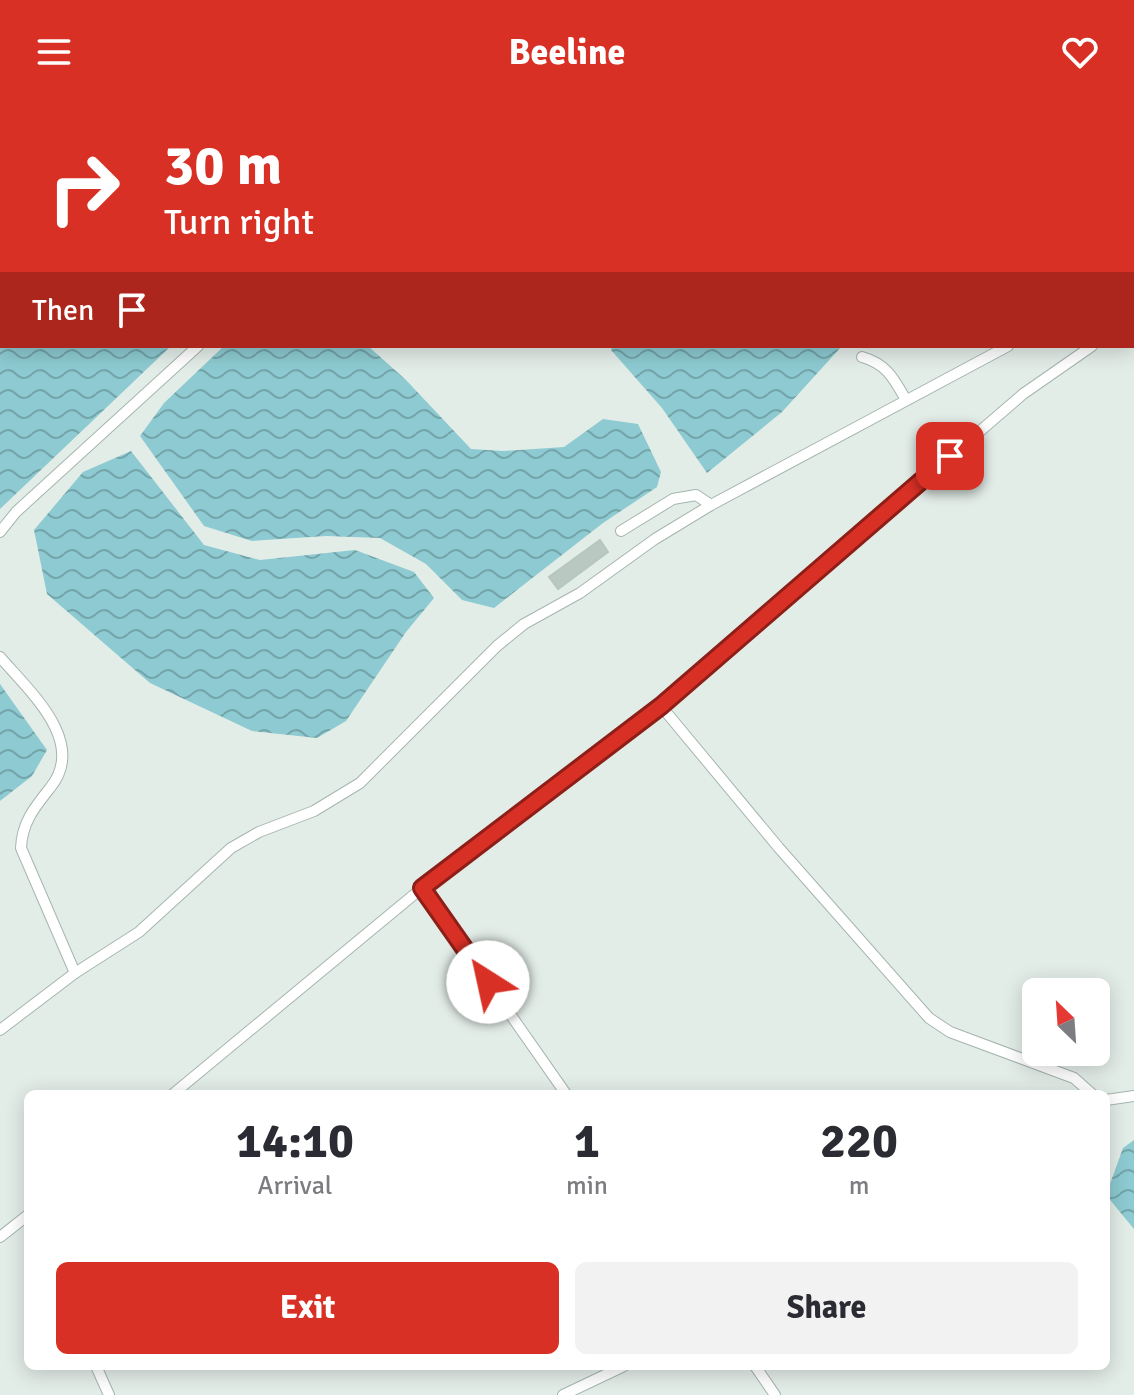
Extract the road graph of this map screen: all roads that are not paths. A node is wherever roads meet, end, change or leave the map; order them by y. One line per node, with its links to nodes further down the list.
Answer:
1 (196, 348): 8 (lane)
2 (1004, 348): 5 (lane)
3 (1089, 348): 10 (lane)
4 (862, 357): 5 (lane)
5 (906, 400): 6 (lane)
6 (711, 505): 7 (lane); 12 (lane)
7 (621, 531)
8 (0, 532)
9 (0, 657): 12 (lane)
10 (661, 706): 11 (lane); 16 (lane)
11 (422, 888): 14 (lane); 15 (lane)
12 (75, 973): 13 (lane)
13 (0, 1030)
14 (178, 1090)
15 (563, 1090)
16 (1088, 1090)
17 (1134, 1096): 18 (lane)
18 (1110, 1099)
19 (24, 1218): 20 (lane)
20 (0, 1237)
21 (98, 1370): 24 (lane)
22 (616, 1370): 25 (lane)
23 (758, 1370): 26 (lane)
24 (109, 1395)
25 (563, 1395)
26 (775, 1395)

